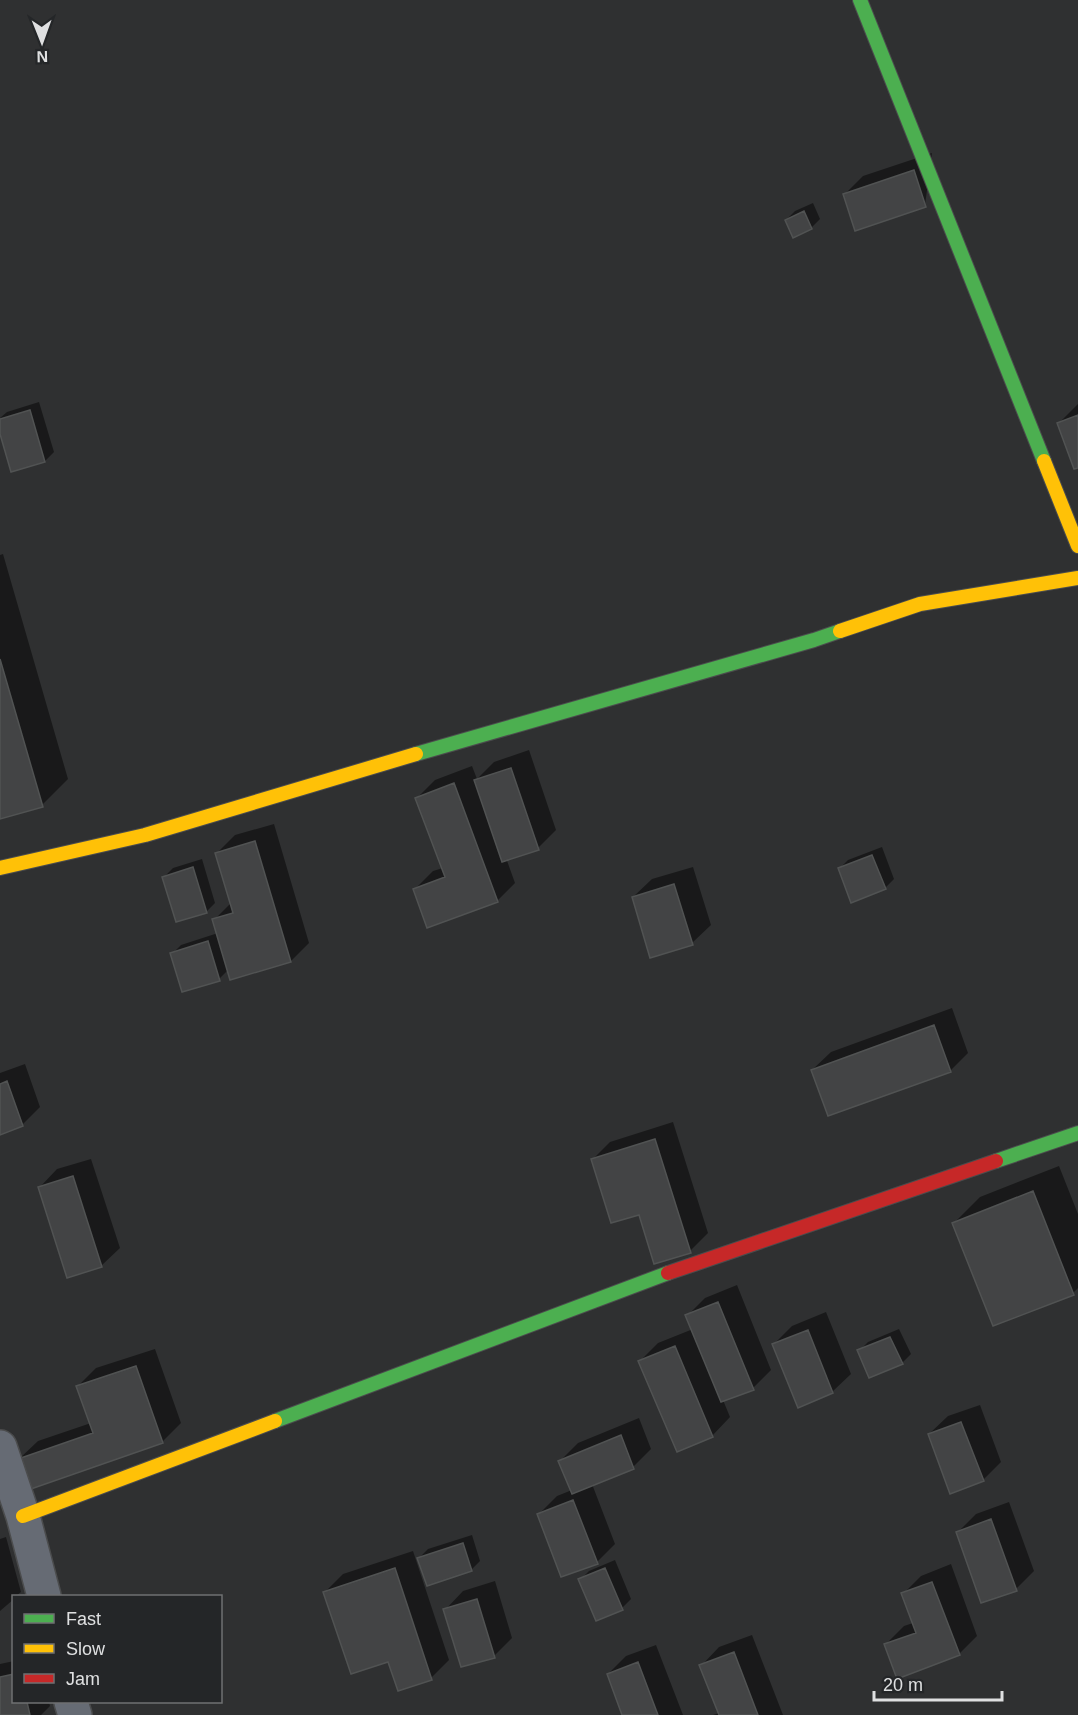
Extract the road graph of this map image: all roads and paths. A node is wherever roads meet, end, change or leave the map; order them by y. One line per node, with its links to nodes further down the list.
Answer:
1 (860, 0): 2 (street)
2 (1078, 546)
3 (1078, 578): 4 (street)
4 (0, 868)
5 (1078, 1133): 7 (street)
6 (3, 1468): 7 (street)
7 (23, 1516): 8 (street)
8 (44, 1595)

